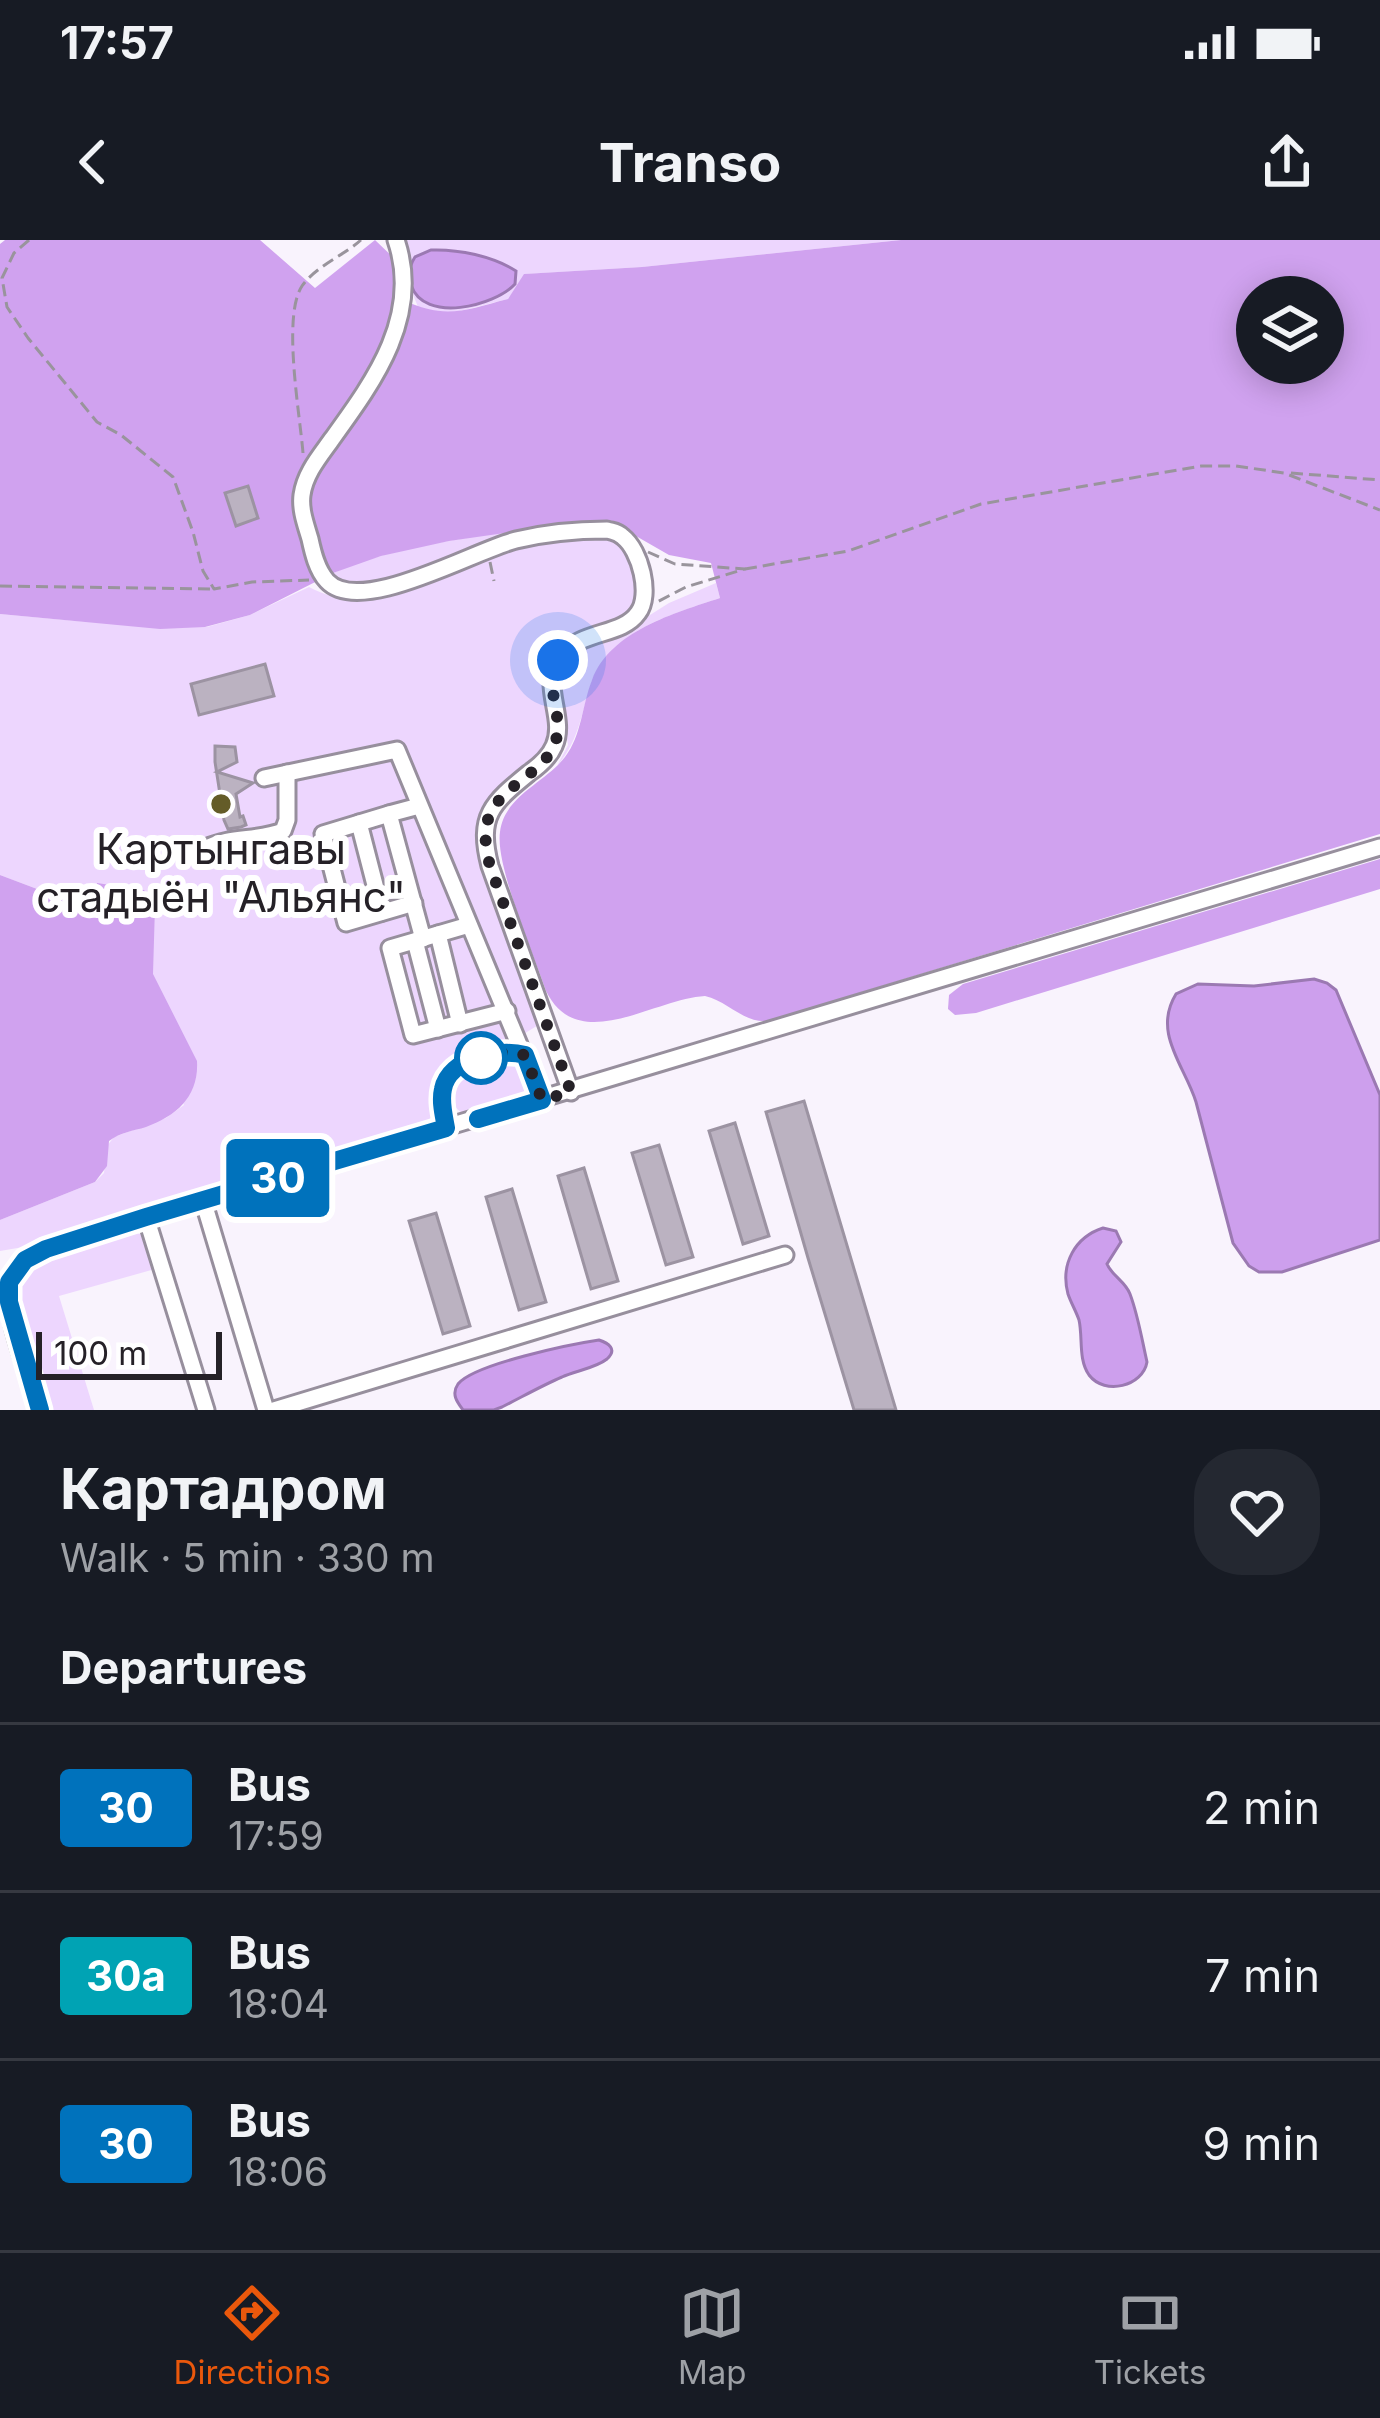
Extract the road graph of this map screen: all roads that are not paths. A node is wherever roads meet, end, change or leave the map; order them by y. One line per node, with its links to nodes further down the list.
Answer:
1 (396, 240): 17 (street)
2 (287, 773): 3 (street); 4 (street); 8 (street)
3 (265, 778)
4 (419, 806): 5 (street); 11 (street)
5 (388, 814): 6 (street); 9 (street)
6 (359, 824): 10 (street); 10 (street)
7 (1380, 847): 17 (street)
8 (206, 848)
9 (414, 904): 10 (street); 12 (street)
10 (382, 912)
11 (469, 925): 12 (street); 13 (street)
12 (426, 938): 14 (street); 15 (street); 15 (street)
13 (506, 1011): 14 (street); 16 (street)
14 (460, 1024): 15 (street)
15 (438, 1029)
16 (525, 1055): 18 (street); 19 (street)
17 (571, 1092): 18 (street)
18 (542, 1100): 19 (street)
19 (446, 1128): 20 (street)
20 (203, 1200): 21 (street); 26 (street)
21 (146, 1217): 23 (street); 25 (street)
22 (785, 1255): 26 (street)
23 (5, 1278): 24 (street)
24 (40, 1410)
25 (206, 1410)
26 (270, 1410)

